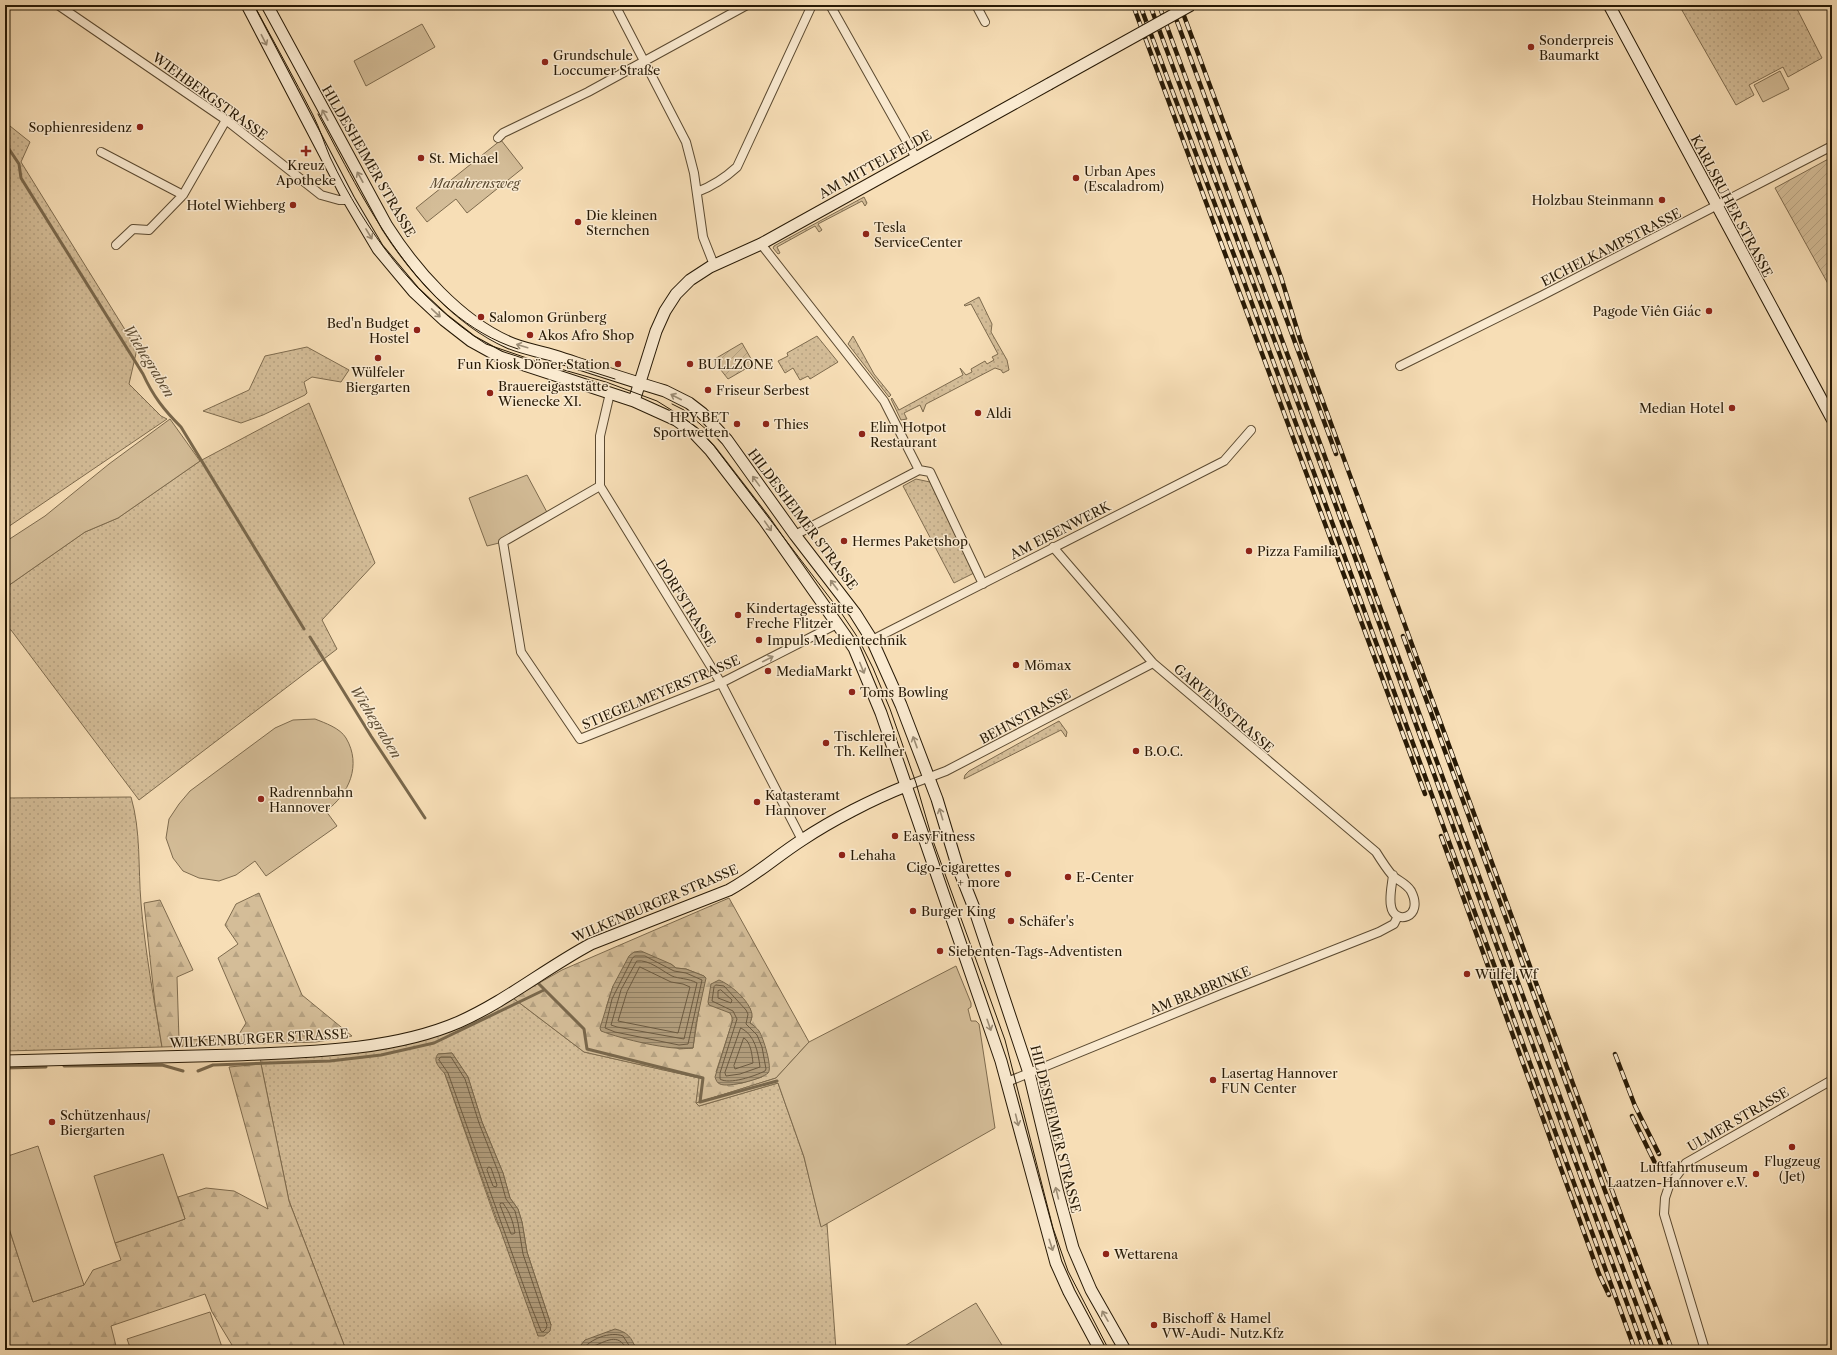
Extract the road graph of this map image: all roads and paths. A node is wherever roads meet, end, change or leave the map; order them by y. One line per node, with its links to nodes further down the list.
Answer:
1 (58, 5): 13 (street, WIEHBERGSTRASSE)
2 (247, 5): 20 (main road, one-way to 20)
3 (267, 5): 26 (main road, HILDESHEIMER STRASSE, one-way to 3)
4 (615, 5): 12 (street)
5 (747, 5): 12 (street)
6 (812, 5): 18 (street)
7 (830, 5): 17 (street)
8 (976, 5): 11 (street)
9 (1191, 5): 17 (main road, AM MITTELFELDE, bridge)
10 (1609, 5): 21 (main road, KARLSRUHER STRASSE)
11 (985, 22)
12 (645, 61): 14 (street); 18 (street)
13 (226, 120): 19 (street); 20 (street, WIEHBERGSTRASSE)
14 (498, 138)
15 (1832, 146): 21 (street, EICHELKAMPSTRASSE)
16 (101, 152): 19 (street)
17 (916, 158): 22 (main road, AM MITTELFELDE)
18 (697, 192): 24 (street)
19 (183, 195): 23 (street)
20 (349, 200): 27 (main road, one-way to 27)
21 (1716, 207): 25 (street, EICHELKAMPSTRASSE); 29 (main road, KARLSRUHER STRASSE)
22 (761, 244): 24 (main road, AM MITTELFELDE); 31 (street)
23 (116, 245)
24 (714, 265): 26 (main road, AM MITTELFELDE)
25 (1400, 366)
26 (640, 383): 28 (main road, AM MITTELFELDE); 33 (main road, HILDESHEIMER STRASSE, one-way to 26)
27 (610, 393): 28 (main road); 32 (street)
28 (634, 401): 36 (main road, one-way to 36)
29 (1832, 420)
30 (1251, 430): 34 (street, AM EISENWERK)
31 (919, 470): 33 (street); 35 (street)
32 (600, 486): 39 (street, DORFSTRASSE); 39 (street, STIEGELMEYERSTRASSE)
33 (795, 535): 37 (main road, HILDESHEIMER STRASSE, one-way to 33)
34 (1053, 547): 35 (street, AM EISENWERK); 38 (street, GARVENSSTRASSE)
35 (983, 584): 37 (street, AM EISENWERK)
36 (837, 624): 39 (street, STIEGELMEYERSTRASSE, one-way to 36); 41 (main road, one-way to 41)
37 (872, 640): 40 (main road, HILDESHEIMER STRASSE, one-way to 37)
38 (1153, 663): 40 (street, BEHNSTRASSE); 43 (street, GARVENSSTRASSE)
39 (721, 683): 42 (street, DORFSTRASSE)
40 (929, 778): 41 (street, BEHNSTRASSE); 46 (main road, HILDESHEIMER STRASSE, one-way to 40)
41 (906, 786): 42 (main road, WILKENBURGER STRASSE); 48 (main road, one-way to 48)
42 (802, 840): 45 (main road, WILKENBURGER STRASSE)
43 (1393, 875): 44 (street); 44 (street, GARVENSSTRASSE)
44 (1398, 916): 46 (street, AM BRABRINKE)
45 (5, 1060)
46 (1029, 1073): 48 (street, AM BRABRINKE); 50 (main road, HILDESHEIMER STRASSE, one-way to 46)
47 (1832, 1080): 51 (street, ULMER STRASSE)
48 (1007, 1082): 49 (main road, one-way to 49)
49 (1100, 1350)
50 (1125, 1350)
51 (1705, 1350)

